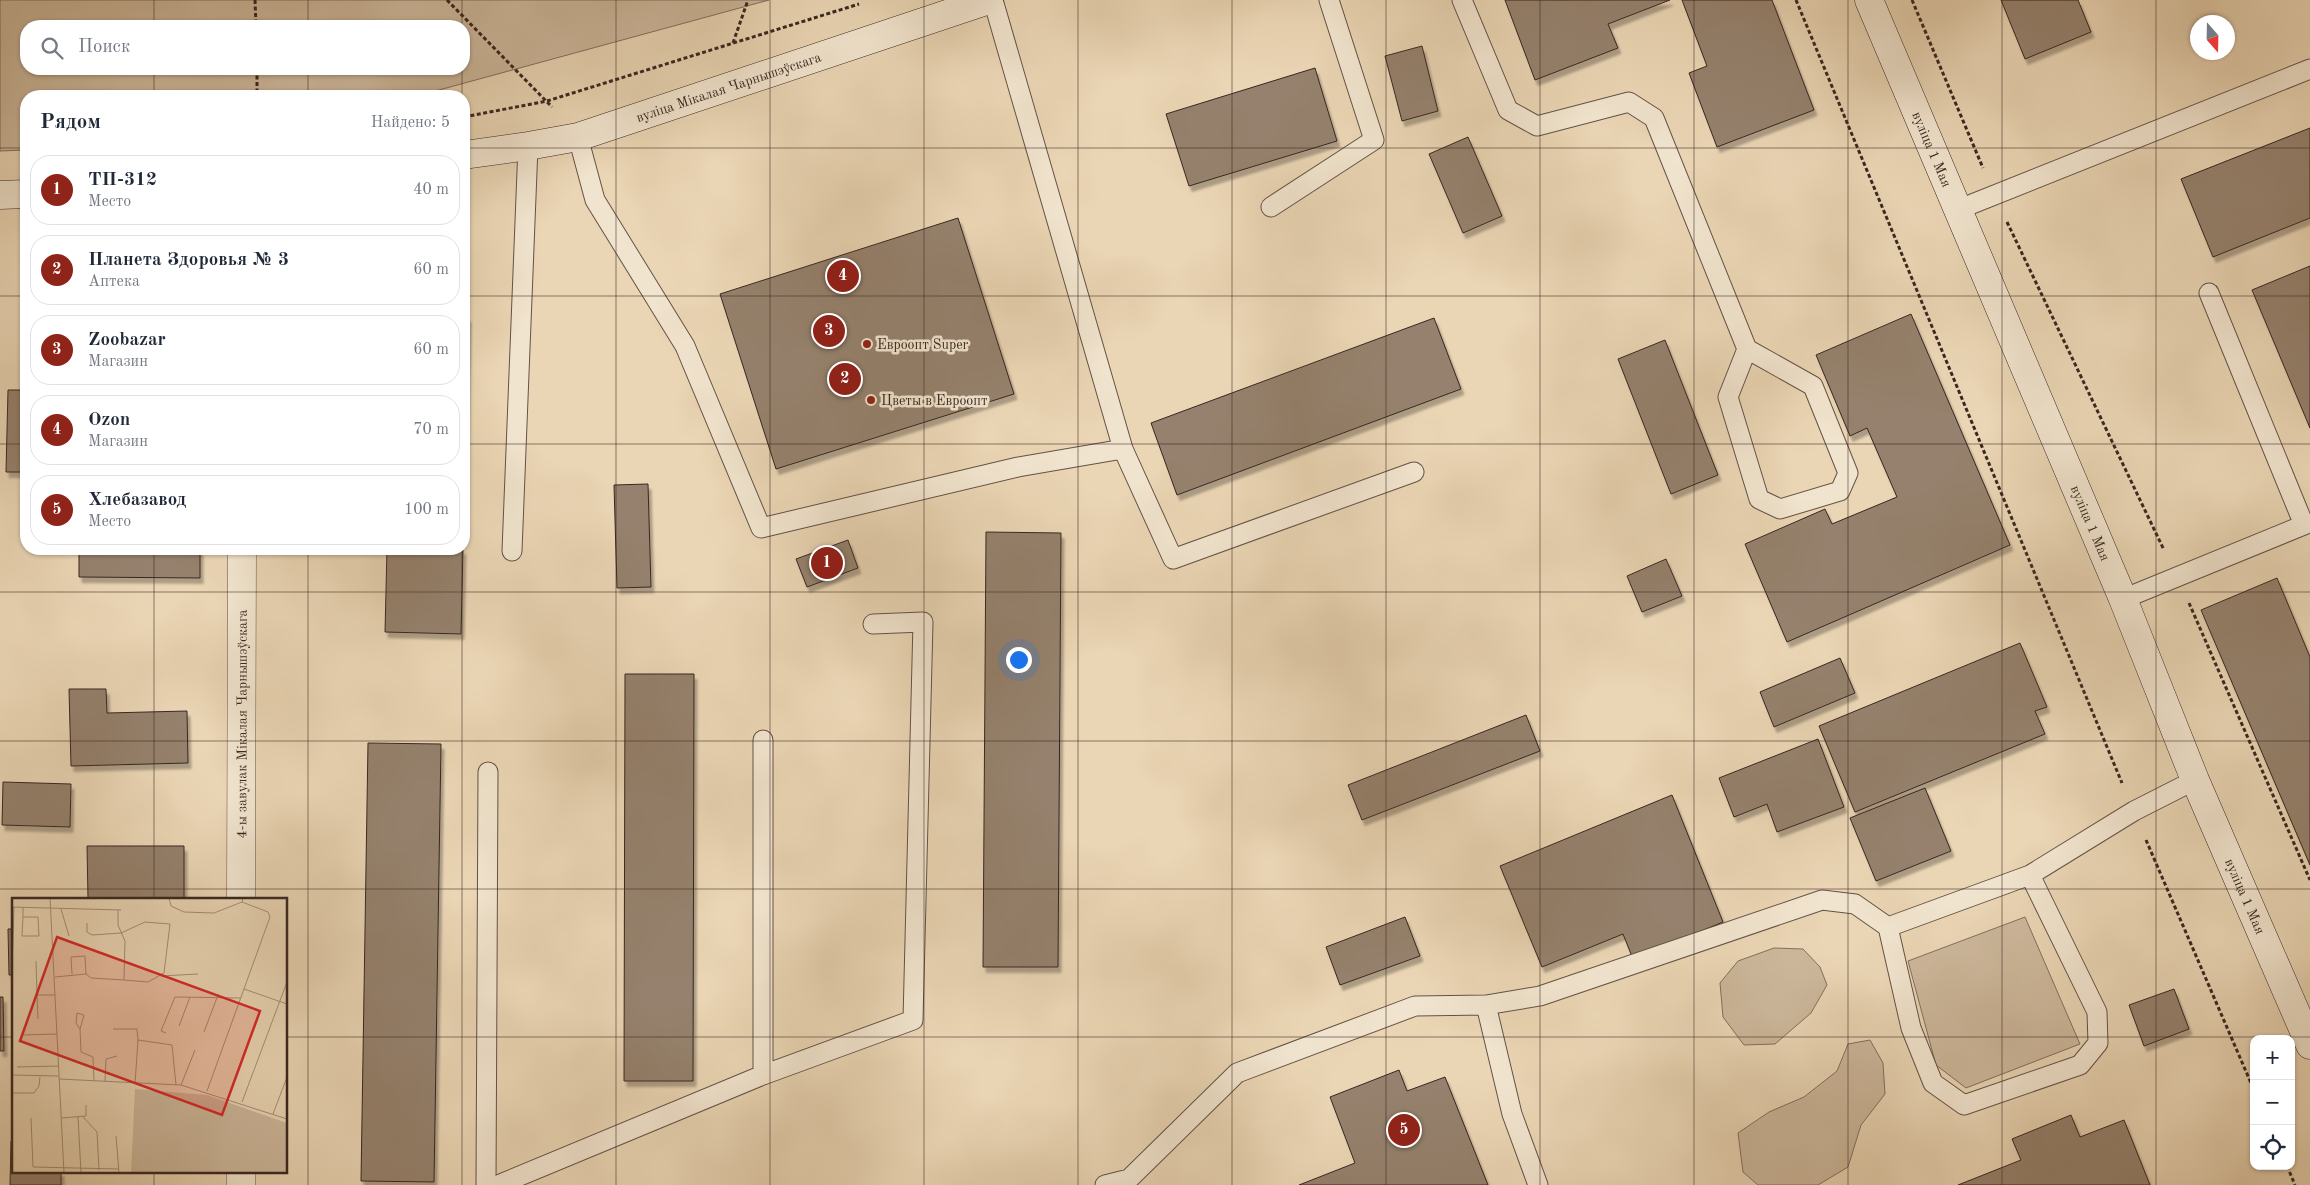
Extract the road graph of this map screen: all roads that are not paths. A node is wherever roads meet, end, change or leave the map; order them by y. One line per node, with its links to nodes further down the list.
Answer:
1 (989, 0): 7 (street, вуліца Мікалая Чарнышэўскага)
2 (993, 0): 16 (lane)
3 (1329, 0): 12 (lane)
4 (1462, 0): 15 (lane)
5 (1869, 0): 13 (street, вуліца 1 Мая)
6 (2310, 68): 13 (lane)
7 (578, 136): 8 (street, вуліца Мікалая Чарнышэўскага); 16 (lane)
8 (528, 146): 9 (street, вуліца Мікалая Чарнышэўскага); 19 (lane)
9 (470, 154)
10 (20, 194): 11 (street)
11 (0, 195)
12 (1271, 207)
13 (1957, 210): 21 (street, вуліца 1 Мая)
14 (2208, 293): 18 (lane)
15 (1748, 348): 15 (lane)
16 (1124, 449): 17 (lane)
17 (1414, 472)
18 (2307, 533): 21 (lane)
19 (512, 551)
20 (242, 555): 27 (street, 4-ы завулак Мікалая Чарнышэўскага)
21 (2124, 599): 25 (street, вуліца 1 Мая)
22 (873, 624): 31 (lane)
23 (764, 740): 31 (lane)
24 (488, 772): 35 (lane)
25 (2195, 780): 26 (lane); 30 (street, вуліца 1 Мая)
26 (2030, 875): 28 (lane); 28 (lane)
27 (241, 898)
28 (1888, 927): 29 (lane)
29 (1486, 1005): 33 (lane); 38 (lane)
30 (2310, 1045)
31 (763, 1074): 36 (lane)
32 (241, 1172): 34 (street)
33 (1127, 1182): 37 (lane)
34 (241, 1185)
35 (486, 1185)
36 (498, 1185)
37 (1105, 1185)
38 (1538, 1185)

